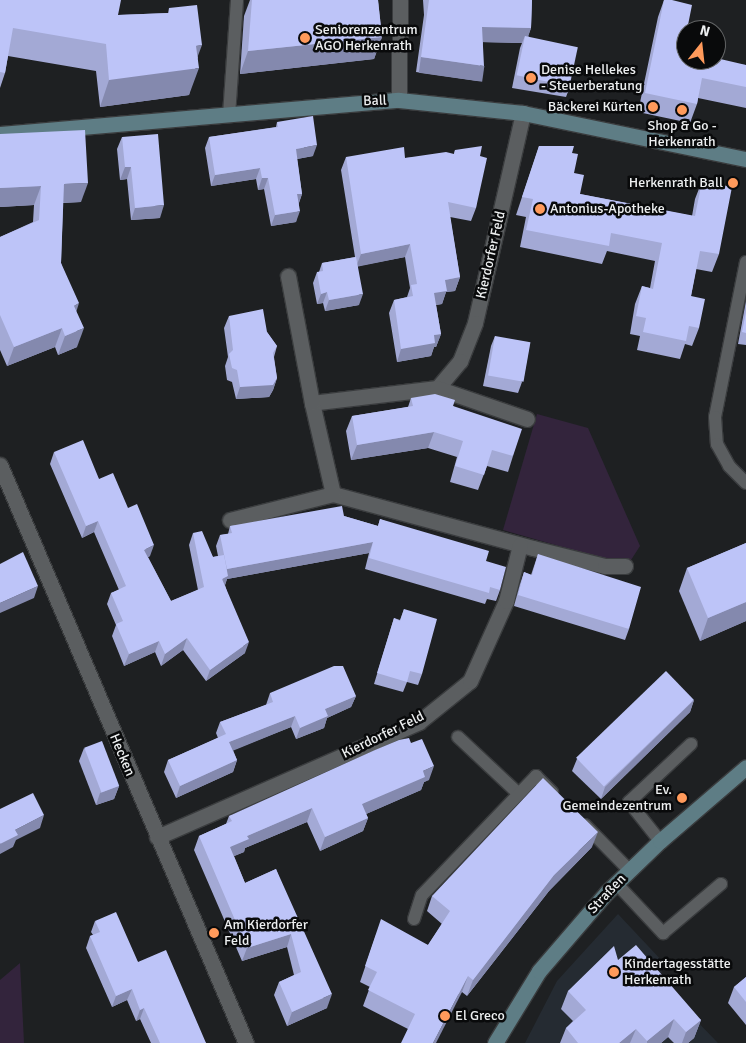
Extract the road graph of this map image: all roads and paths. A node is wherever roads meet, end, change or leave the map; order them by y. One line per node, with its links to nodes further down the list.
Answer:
1 (237, 0): 5 (lane)
2 (400, 0): 3 (street)
3 (399, 100): 4 (main road, Ball); 5 (main road, Ball)
4 (523, 113): 7 (main road, Ball); 10 (street, Kierdorfer Feld)
5 (229, 115): 6 (main road, Ball)
6 (0, 134)
7 (746, 159)
8 (746, 262): 14 (lane)
9 (288, 276): 11 (street)
10 (437, 388): 11 (street); 12 (street)
11 (312, 403): 15 (street)
12 (527, 419)
13 (0, 465): 25 (street, Hecken)
14 (746, 483)
15 (333, 494): 16 (street); 17 (street)
16 (230, 520)
17 (520, 545): 18 (street); 25 (street, Kierdorfer Feld)
18 (626, 566)
19 (458, 737): 22 (lane)
20 (692, 744): 26 (lane)
21 (746, 767): 26 (main road, Straßen)
22 (519, 794): 23 (lane); 30 (lane)
23 (563, 803)
24 (576, 816): 27 (lane)
25 (157, 837): 31 (street, Hecken)
26 (660, 841): 27 (main road, Straßen)
27 (629, 870): 28 (main road, Straßen)
28 (616, 883): 29 (lane); 32 (main road, Straßen)
29 (721, 884)
30 (414, 919)
31 (246, 1043)
32 (495, 1043)

